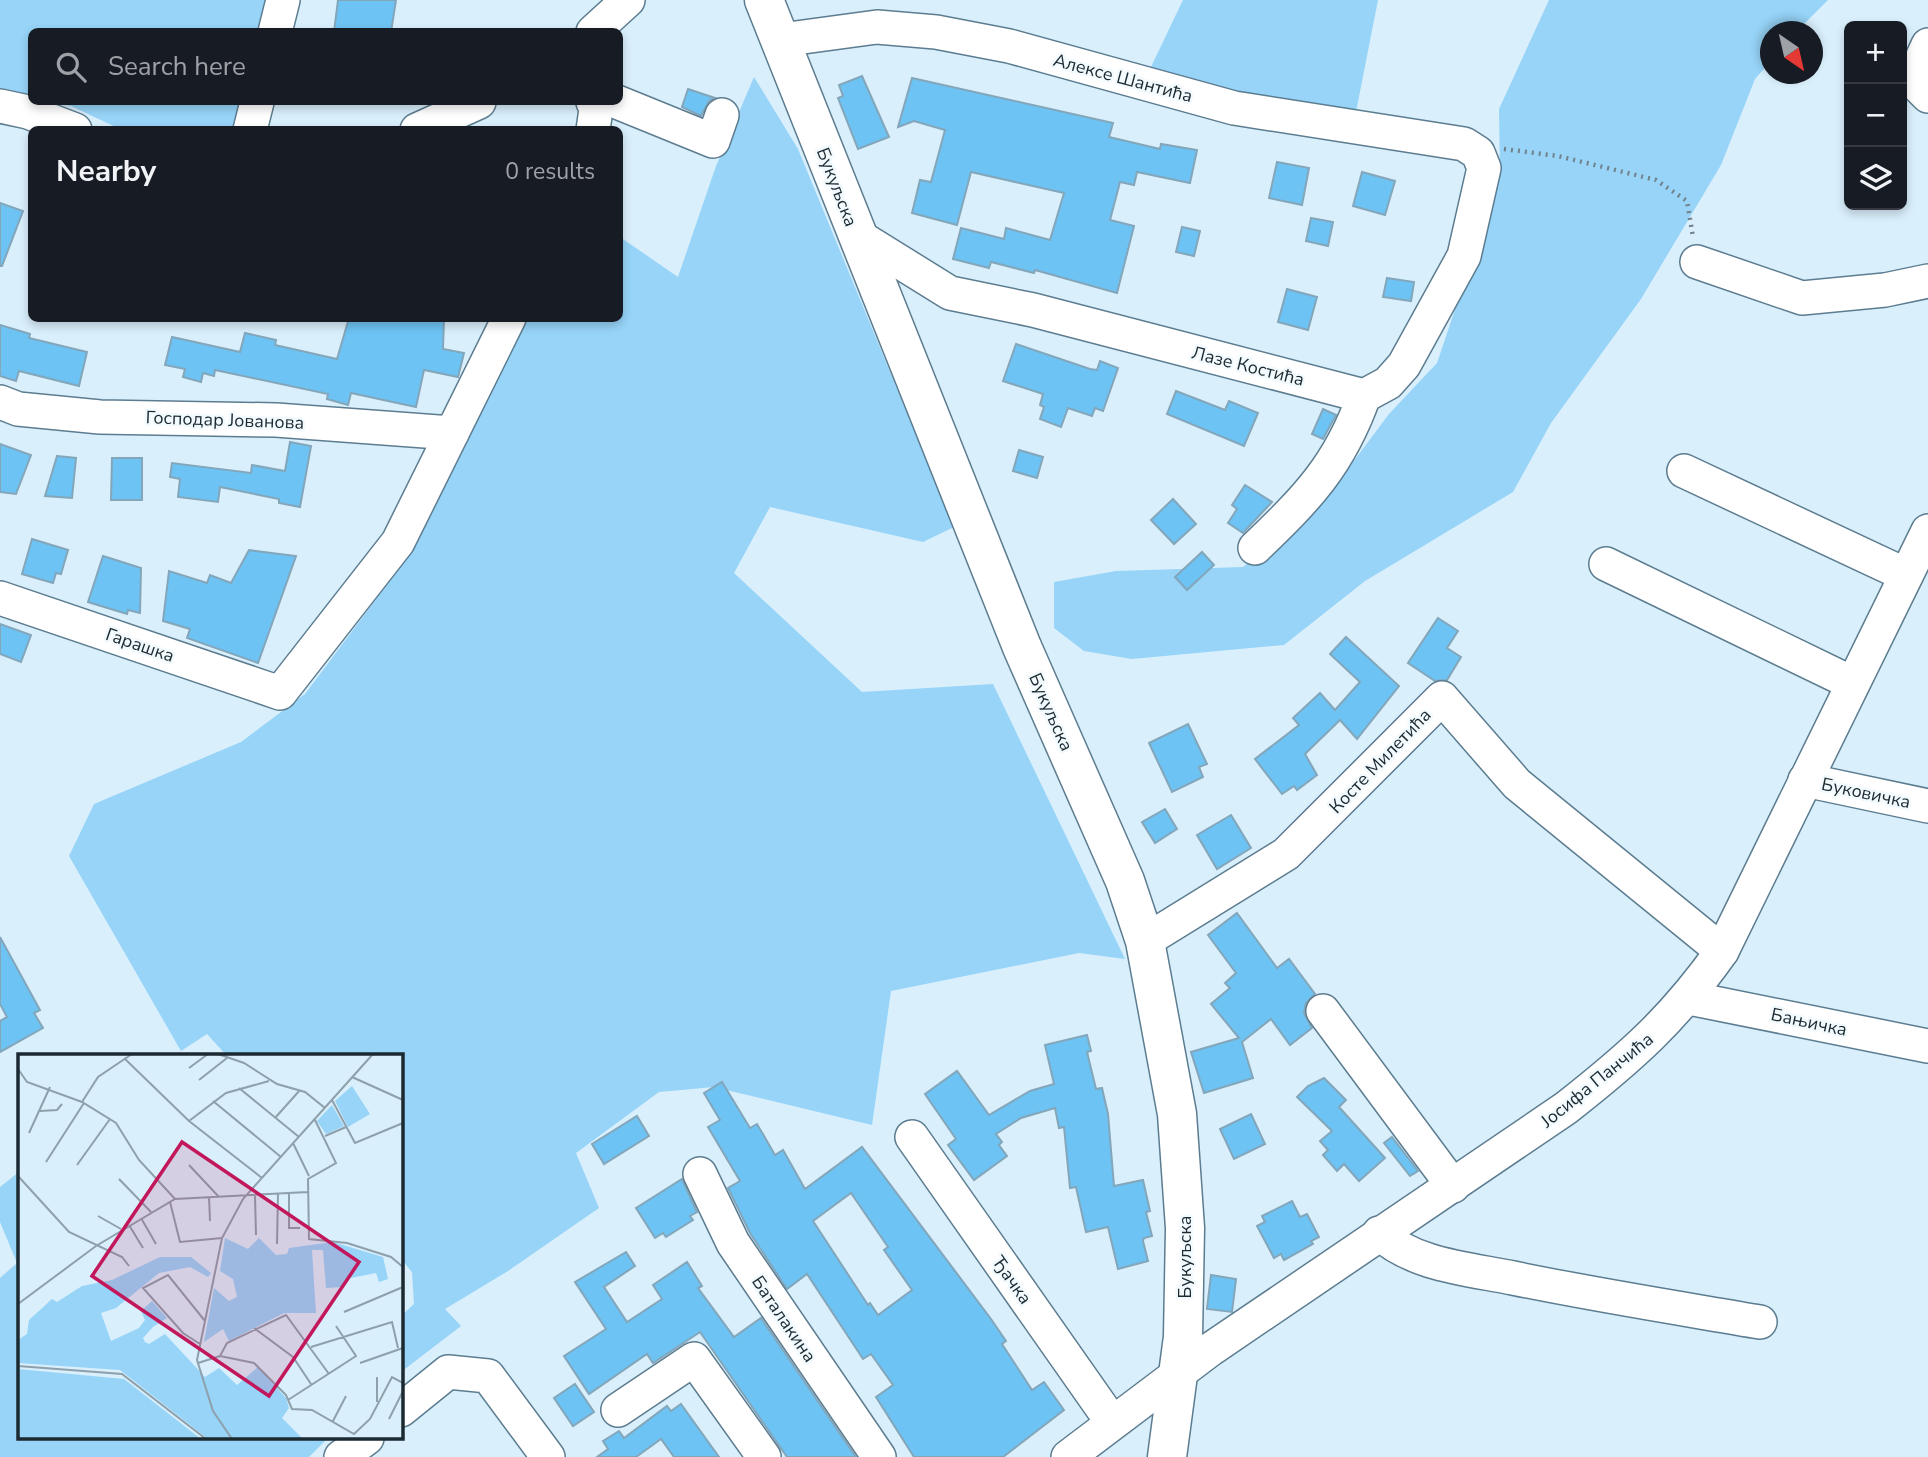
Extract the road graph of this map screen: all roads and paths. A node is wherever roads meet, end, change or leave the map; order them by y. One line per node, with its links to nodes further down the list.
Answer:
1 (283, 0): 4 (street)
2 (628, 0): 5 (street)
3 (764, 0): 6 (main road, Букуљска)
4 (276, 28)
5 (597, 28)
6 (781, 40): 19 (street, Алексе Шантића); 20 (main road, Букуљска)
7 (1928, 45): 8 (street)
8 (1928, 96)
9 (623, 104): 14 (street)
10 (256, 105): 16 (street)
11 (472, 105): 17 (street)
12 (594, 105): 18 (street)
13 (0, 106): 15 (street)
14 (722, 115)
15 (65, 126)
16 (251, 126)
17 (425, 126)
18 (594, 126)
19 (1464, 144): 21 (path); 24 (street)
20 (855, 234): 24 (street, Лазе Костића); 36 (main road, Букуљска)
21 (1697, 262): 22 (street)
22 (1928, 281)
23 (507, 322): 26 (street)
24 (1364, 396): 29 (street)
25 (0, 402): 26 (street, Господар Јованова)
26 (452, 433): 32 (street, Гарашка)
27 (1685, 471): 31 (street)
28 (1928, 531): 31 (street, Јосифа Панчића)
29 (1255, 548)
30 (1606, 564): 33 (street)
31 (1906, 575): 33 (street, Јосифа Панчића)
32 (0, 598)
33 (1852, 683): 34 (street, Јосифа Панчића)
34 (1805, 780): 35 (street, Буковичка); 37 (street, Јосифа Панчића)
35 (1928, 806)
36 (1145, 941): 37 (street, Косте Милетића); 46 (main road, Букуљска)
37 (1722, 951): 38 (street, Јосифа Панчића)
38 (1689, 998): 40 (street, Бањичка); 43 (street, Јосифа Панчића)
39 (1323, 1011): 43 (street)
40 (1928, 1046)
41 (912, 1137): 49 (street, Ђачка)
42 (700, 1174): 54 (street, Баталакина)
43 (1453, 1186): 44 (street, Јосифа Панчића)
44 (1379, 1233): 45 (street); 46 (street, Јосифа Панчића)
45 (1760, 1322)
46 (1179, 1372): 49 (street, Јосифа Панчића); 56 (main road, Букуљска)
47 (402, 1409): 52 (street)
48 (618, 1410): 53 (street)
49 (1112, 1422): 55 (street, Јосифа Панчића)
50 (364, 1440): 51 (street)
51 (341, 1457)
52 (548, 1457)
53 (764, 1457)
54 (879, 1457)
55 (1068, 1457)
56 (1167, 1457)

